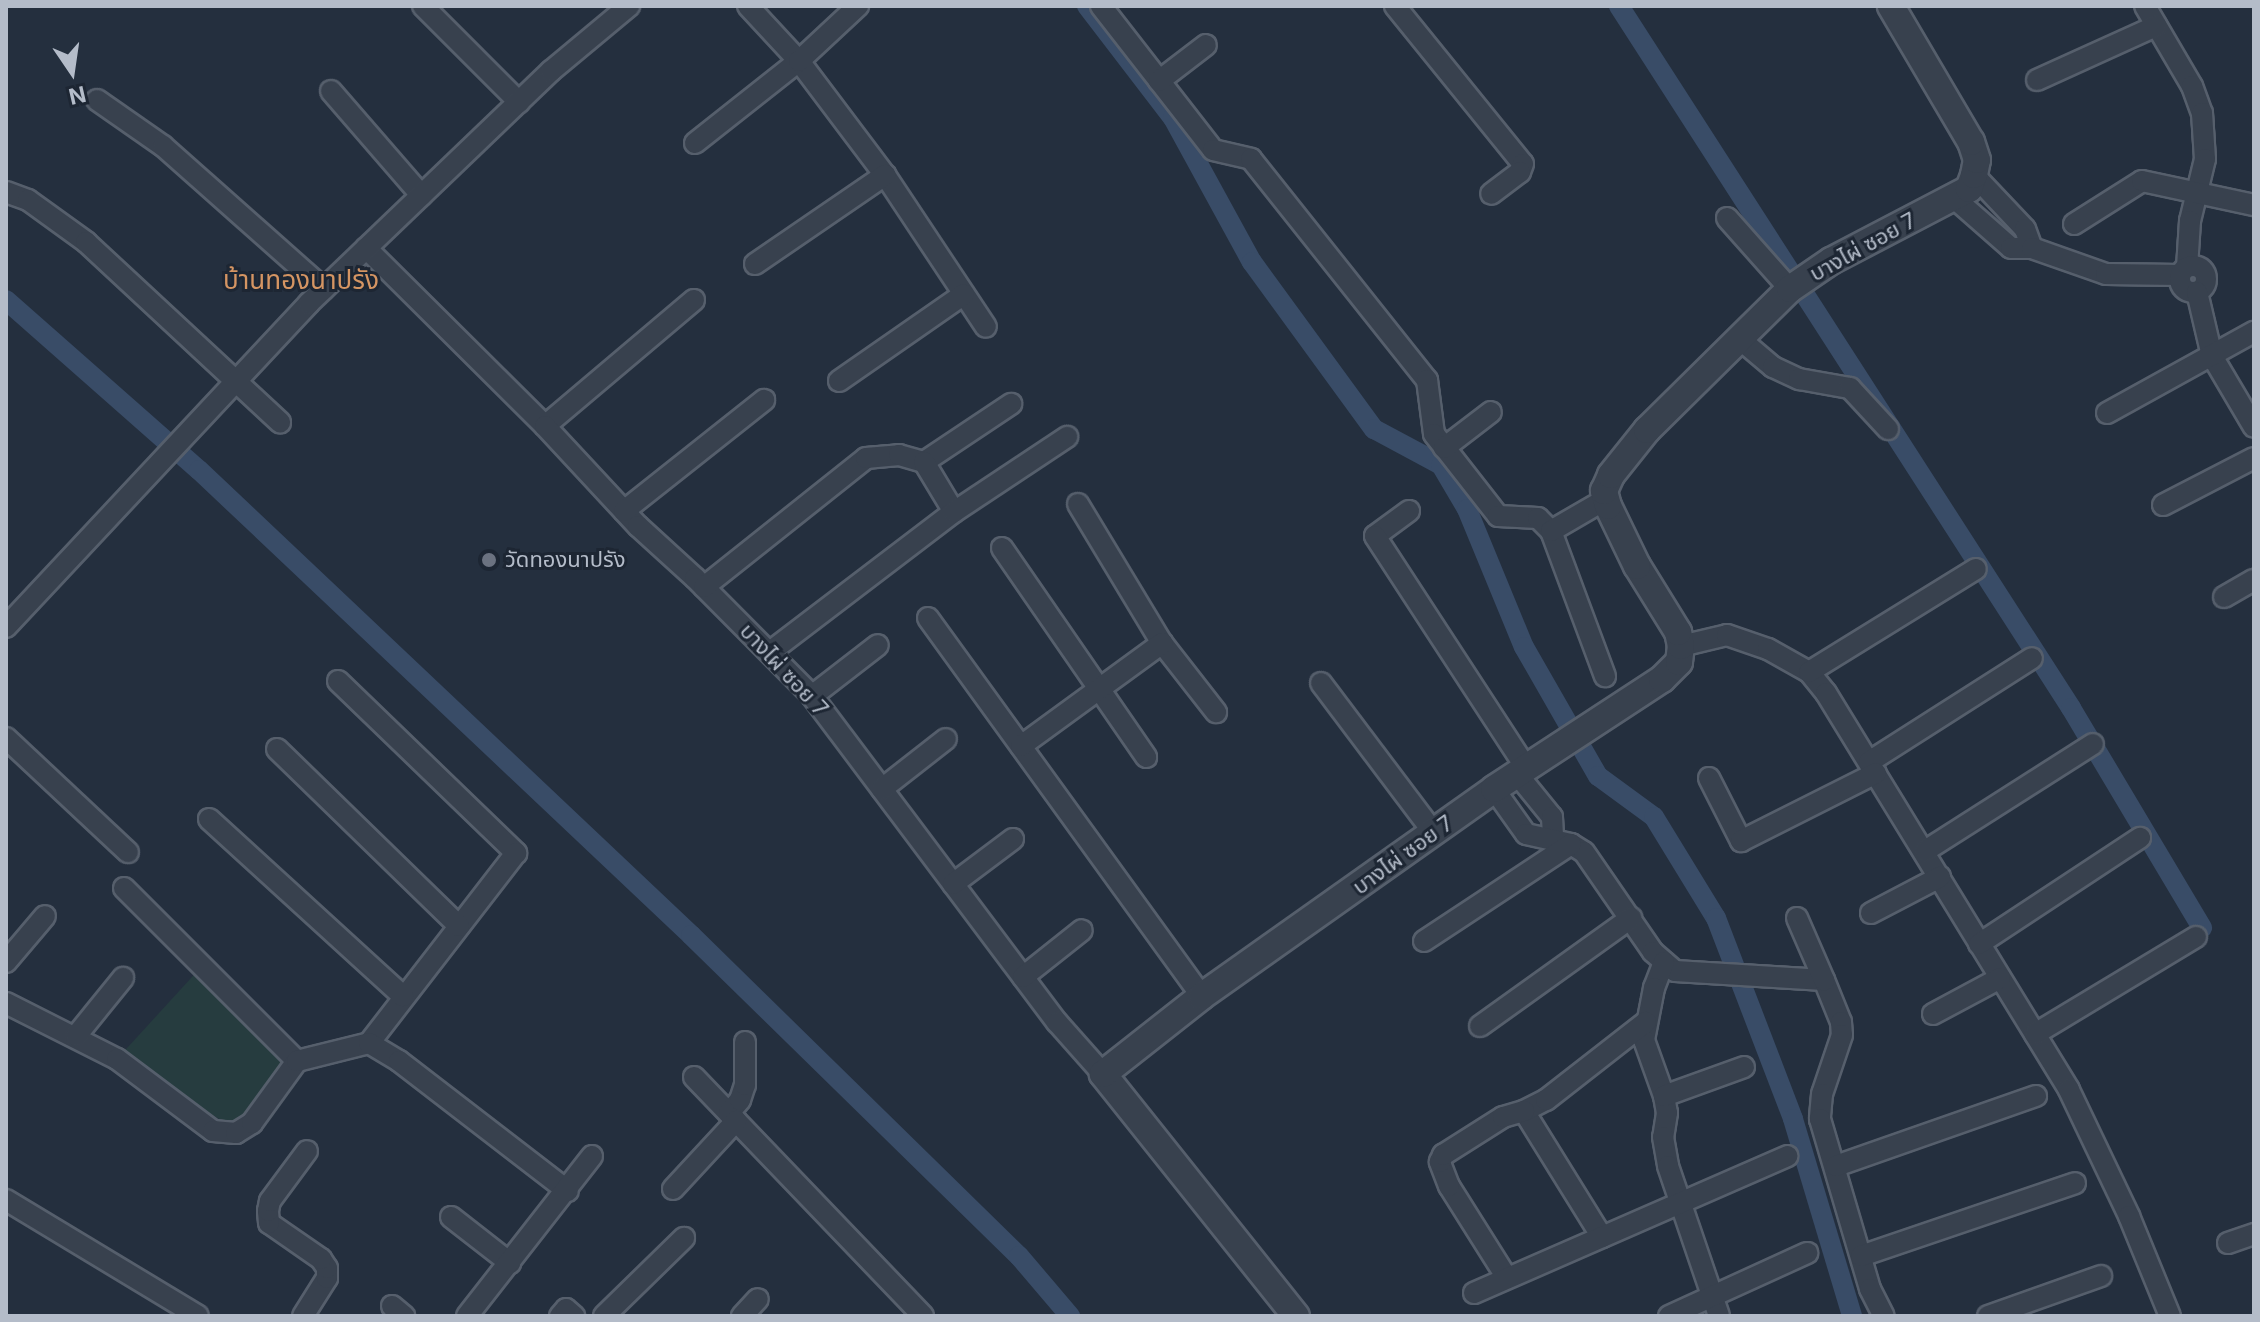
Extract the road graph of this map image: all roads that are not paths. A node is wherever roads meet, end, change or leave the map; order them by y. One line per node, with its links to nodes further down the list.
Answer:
1 (423, 6): 16 (street)
2 (629, 6): 16 (street)
3 (748, 6): 11 (street)
4 (858, 6): 11 (street)
5 (1101, 6): 13 (street)
6 (1395, 6): 22 (street)
7 (1891, 6): 19 (street)
8 (2145, 6): 9 (street)
9 (2156, 26): 12 (street); 21 (street)
10 (1206, 45): 13 (street)
11 (799, 61): 17 (street); 18 (street)
12 (2037, 80)
13 (1159, 81): 51 (street)
14 (331, 91): 23 (street)
15 (97, 100): 33 (street)
16 (519, 102): 23 (street)
17 (695, 143)
18 (885, 175): 30 (street); 34 (street)
19 (1974, 175): 24 (street, บางไผ่ ซอย 7); 29 (street)
20 (6, 192): 41 (street)
21 (2197, 192): 25 (street); 27 (street); 31 (street)
22 (1491, 194)
23 (421, 195): 28 (street)
24 (1953, 197): 29 (street); 32 (street, บางไผ่ ซอย 7)
25 (2254, 205)
26 (1727, 218): 32 (street)
27 (2074, 224)
28 (366, 248): 33 (street); 49 (street, บางไผ่ ซอย 7)
29 (2032, 248): 31 (street)
30 (755, 264)
31 (2183, 271): 39 (street)
32 (1798, 284): 38 (street, บางไผ่ ซอย 7)
33 (324, 289): 41 (street)
34 (964, 294): 36 (street); 40 (street)
35 (694, 300): 49 (street)
36 (986, 327)
37 (2254, 332): 39 (street)
38 (1741, 340): 48 (street); 54 (street, บางไผ่ ซอย 7)
39 (2212, 356): 45 (street); 47 (street)
40 (839, 381)
41 (236, 382): 46 (street); 67 (street)
42 (764, 400): 57 (street)
43 (1011, 404): 53 (street)
44 (1491, 412): 51 (street)
45 (2107, 413)
46 (280, 422)
47 (2254, 427)
48 (1888, 429)
49 (550, 431): 57 (street, บางไผ่ ซอย 7)
50 (1067, 437): 59 (street)
51 (1444, 448): 60 (street)
52 (2254, 458): 56 (street)
53 (924, 462): 59 (street); 64 (street)
54 (1606, 499): 60 (street); 70 (street)
55 (1078, 504): 68 (street)
56 (2163, 505)
57 (624, 511): 64 (street, บางไผ่ ซอย 7)
58 (1409, 511): 87 (street)
59 (954, 512): 71 (street)
60 (1551, 531): 74 (street)
61 (1002, 548): 77 (street)
62 (1976, 569): 73 (street)
63 (2254, 580): 65 (street)
64 (704, 587): 71 (street, บางไผ่ ซอย 7)
65 (2224, 597)
66 (928, 618): 83 (street)
67 (7, 624)
68 (1162, 643): 77 (street); 79 (street)
69 (878, 645): 78 (street)
70 (1681, 646): 73 (street); 87 (street, บางไผ่ ซอย 7)
71 (770, 652): 78 (street, บางไผ่ ซอย 7)
72 (2032, 658): 86 (street)
73 (1809, 672): 86 (street)
74 (1605, 676)
75 (338, 681): 105 (street)
76 (1321, 683): 92 (street)
77 (1098, 687): 83 (street); 85 (street)
78 (812, 696): 89 (street, บางไผ่ ซอย 7)
79 (1216, 712)
80 (6, 738): 97 (street)
81 (946, 739): 89 (street)
82 (2093, 744): 96 (street)
83 (1021, 746): 117 (street)
84 (277, 749): 105 (street)
85 (1146, 757)
86 (1872, 767): 88 (street); 96 (street)
87 (1521, 771): 90 (street, บางไผ่ ซอย 7); 95 (street)
88 (1709, 778)
89 (882, 789): 99 (street, บางไผ่ ซอย 7)
90 (1494, 789): 92 (street, บางไผ่ ซอย 7); 95 (street)
91 (209, 819): 116 (street)
92 (1434, 833): 117 (street, บางไผ่ ซอย 7)
93 (2140, 838): 109 (street)
94 (1013, 839): 99 (street)
95 (1562, 841): 103 (street); 108 (street)
96 (1925, 851): 98 (street)
97 (128, 852)
98 (1940, 877): 101 (street); 109 (street)
99 (953, 884): 112 (street, บางไผ่ ซอย 7)
100 (124, 888): 126 (street)
101 (1871, 913)
102 (45, 916): 110 (street)
103 (1631, 918): 111 (street); 121 (street)
104 (1797, 918): 115 (street)
105 (459, 926): 116 (street)
106 (1082, 930): 112 (street)
107 (2196, 937): 122 (street)
108 (1424, 941)
109 (1979, 944): 114 (street)
110 (6, 962)
111 (1664, 962): 115 (street); 120 (street)
112 (1023, 977): 128 (street, บางไผ่ ซอย 7)
113 (123, 978): 123 (street)
114 (2000, 978): 119 (street); 122 (street)
115 (1824, 980): 137 (street)
116 (403, 996): 125 (street)
117 (1202, 996): 128 (street, บางไผ่ ซอย 7)
118 (8, 1007): 123 (street)
119 (1933, 1014)
120 (1646, 1022): 130 (street); 132 (street)
121 (1480, 1026)
122 (2035, 1034): 169 (street)
123 (76, 1036): 126 (street)
124 (745, 1042): 133 (street)
125 (369, 1043): 126 (street); 140 (street)
126 (297, 1061)
127 (1744, 1067): 130 (street)
128 (1103, 1074): 164 (street)
129 (694, 1077): 133 (street)
130 (1664, 1096): 142 (street)
131 (2036, 1096): 137 (street)
132 (1524, 1111): 145 (street); 152 (street)
133 (733, 1117): 139 (street); 163 (street)
134 (307, 1151): 157 (street)
135 (592, 1156): 140 (street)
136 (1787, 1156): 142 (street)
137 (1836, 1166): 149 (street)
138 (2075, 1183): 149 (street)
139 (673, 1189)
140 (568, 1191): 150 (street)
141 (6, 1200): 156 (street)
142 (1679, 1203): 145 (street); 154 (street)
143 (451, 1217): 150 (street)
144 (2254, 1234): 147 (street)
145 (1602, 1237): 152 (street)
146 (684, 1238): 161 (street)
147 (2228, 1243)
148 (1807, 1253): 154 (street)
149 (1861, 1256): 167 (street)
150 (510, 1263): 158 (street)
151 (2101, 1276): 168 (street)
152 (1507, 1278): 153 (street)
153 (1474, 1293)
154 (1711, 1296): 165 (street); 166 (street)
155 (758, 1299): 162 (street)
156 (198, 1316)
157 (303, 1316)
158 (467, 1316)
159 (560, 1316): 160 (street)
160 (574, 1316)
161 (604, 1316)
162 (742, 1316)
163 (923, 1316)
164 (1296, 1316)
165 (1669, 1316)
166 (1719, 1316)
167 (1884, 1316)
168 (1988, 1316)
169 (2170, 1316)

